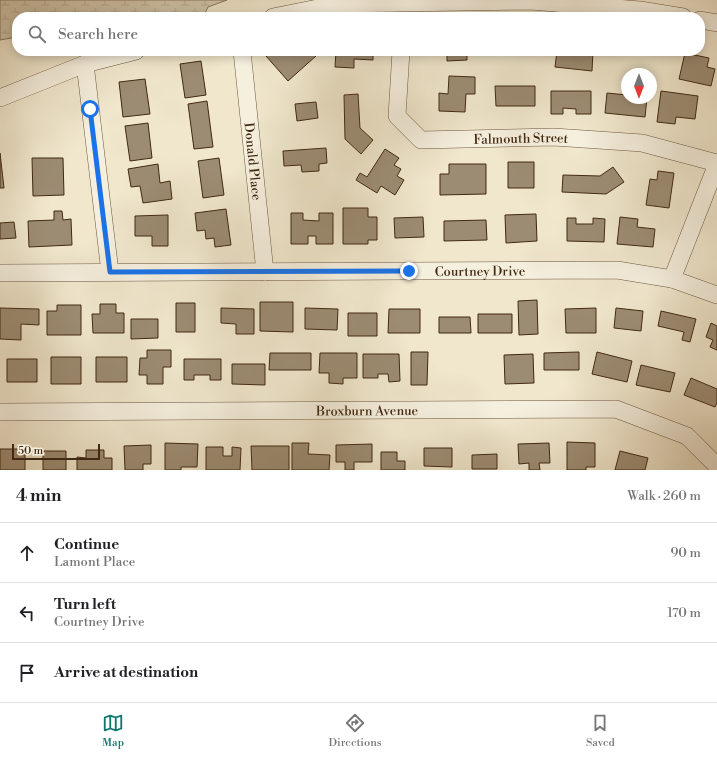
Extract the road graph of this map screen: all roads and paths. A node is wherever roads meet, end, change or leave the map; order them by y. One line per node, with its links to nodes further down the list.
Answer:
1 (404, 10): 2 (street); 3 (street)
2 (298, 12)
3 (652, 12)
4 (705, 21): 5 (street)
5 (717, 23)
6 (116, 56): 9 (street)
7 (243, 56): 13 (street, Donald Place)
8 (401, 56): 11 (street, Falmouth Street)
9 (85, 64): 10 (street); 12 (street)
10 (0, 98)
11 (717, 163): 15 (street)
12 (110, 272): 13 (street, Courtney Drive); 14 (street, Courtney Drive)
13 (265, 272): 15 (street, Courtney Drive)
14 (0, 273)
15 (672, 280): 16 (street, Courtney Drive)
16 (717, 294)
17 (0, 412): 18 (street, Broxburn Avenue)
18 (717, 466)

